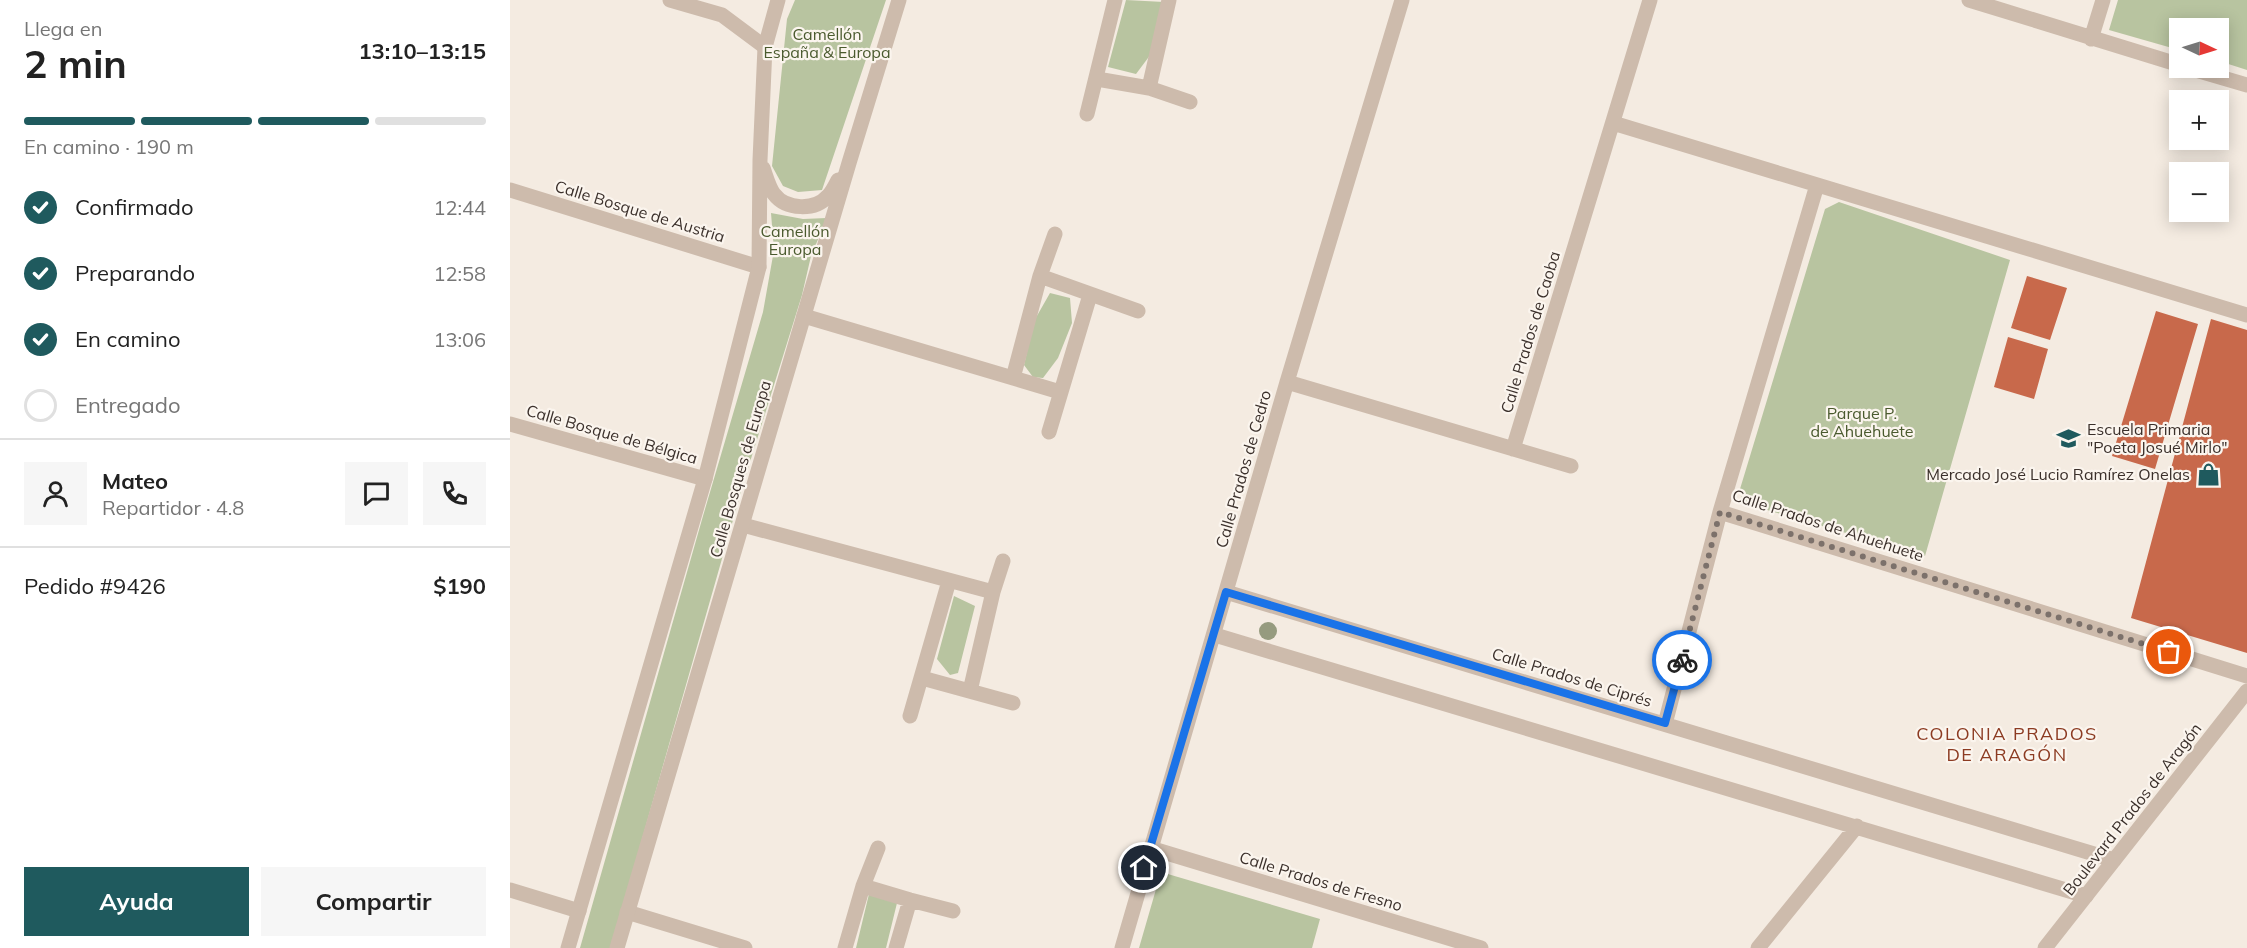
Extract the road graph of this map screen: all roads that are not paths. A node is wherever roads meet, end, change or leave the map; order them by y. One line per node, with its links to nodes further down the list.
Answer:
1 (670, 0): 11 (street)
2 (778, 0): 11 (street, Calle Bosques de Europa)
3 (899, 0): 21 (street, Calle Bosques de Europa)
4 (1115, 0): 14 (street)
5 (1169, 0): 16 (street)
6 (1402, 0): 32 (street, Calle Prados de Cedro)
7 (1650, 0): 19 (street, Calle Prados de Caoba)
8 (1969, 0): 10 (street)
9 (2103, 0): 10 (street)
10 (2091, 39): 12 (street)
11 (765, 47): 20 (street, Calle Bosques de Europa)
12 (2169, 62)
13 (2225, 78): 15 (street)
14 (1097, 79): 16 (street); 18 (street)
15 (2247, 84)
16 (1149, 88): 17 (street)
17 (1190, 102)
18 (1087, 114)
19 (1613, 123): 22 (street); 36 (street, Calle Prados de Caoba)
20 (760, 160): 21 (street); 25 (street, Calle Bosques de Europa)
21 (849, 163): 30 (street, Calle Bosques de Europa)
22 (1817, 185): 29 (street); 39 (street, Calle Prados de Ahuehuete)
23 (510, 190): 25 (street, Calle Bosque de Austria)
24 (1055, 234): 26 (street)
25 (759, 267): 38 (street, Calle Bosques de Europa)
26 (1040, 276): 27 (street); 31 (street)
27 (1090, 295): 28 (street); 33 (street)
28 (1138, 311)
29 (2247, 315)
30 (804, 316): 31 (street); 40 (street, Calle Bosques de Europa)
31 (1013, 378): 33 (street)
32 (1287, 382): 36 (street); 44 (street, Calle Prados de Cedro)
33 (1060, 392): 35 (street)
34 (510, 424): 38 (street, Calle Bosque de Bélgica)
35 (1049, 432)
36 (1513, 449): 37 (street)
37 (1571, 466)
38 (705, 479): 61 (street, Calle Bosques de Europa)
39 (1720, 512): 46 (street, Calle Prados de Ahuehuete); 52 (street)
40 (743, 525): 42 (street); 63 (street, Calle Bosques de Europa)
41 (1003, 561): 43 (street)
42 (949, 581): 43 (street); 47 (street)
43 (993, 592): 48 (street)
44 (1226, 592): 45 (street, Calle Prados de Cedro); 52 (street, Calle Prados de Ciprés)
45 (1215, 635): 53 (street); 55 (street, Calle Prados de Cedro)
46 (2247, 676)
47 (922, 678): 48 (street); 51 (street)
48 (970, 691): 50 (street)
49 (2247, 691): 56 (street, Boulevard Prados de Aragón)
50 (1013, 703)
51 (910, 716)
52 (1665, 723): 56 (street, Calle Prados de Ciprés)
53 (1857, 826): 59 (street); 71 (street)
54 (878, 848): 57 (street)
55 (1150, 848): 69 (street, Calle Prados de Cedro); 70 (street, Calle Prados de Fresno)
56 (2114, 860): 59 (street, Boulevard Prados de Aragón)
57 (863, 886): 60 (street); 67 (street)
58 (510, 890): 61 (street)
59 (2086, 896): 72 (street, Boulevard Prados de Aragón)
60 (909, 900): 62 (street); 68 (street)
61 (579, 911): 64 (street, Calle Bosques de Europa)
62 (953, 911)
63 (627, 912): 65 (street, Calle Bosques de Europa); 66 (street)
64 (568, 948)
65 (617, 948)
66 (745, 948)
67 (845, 948)
68 (896, 948)
69 (1122, 948)
70 (1481, 948)
71 (1758, 948)
72 (2045, 948)

